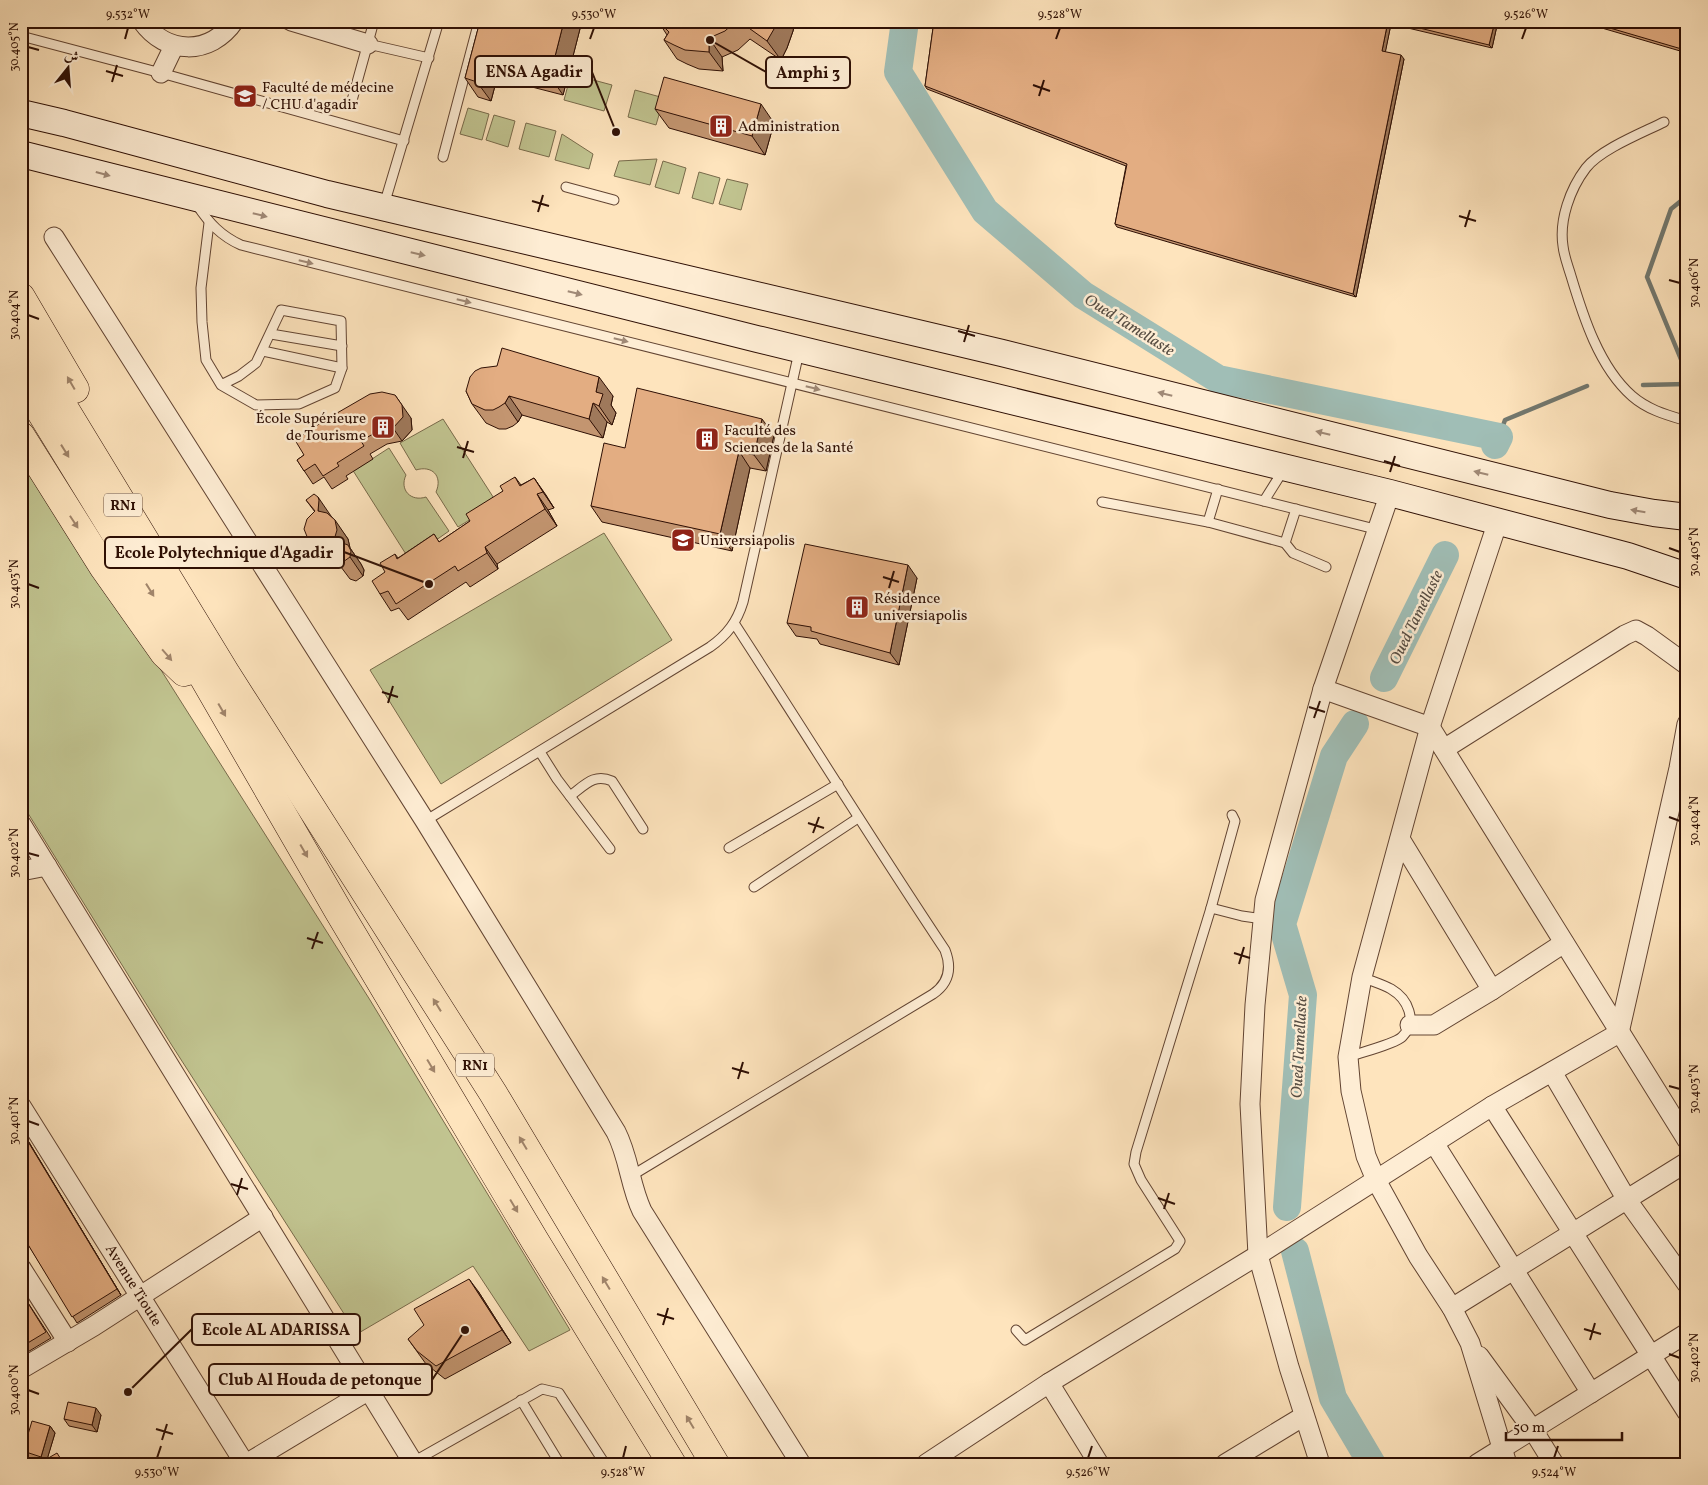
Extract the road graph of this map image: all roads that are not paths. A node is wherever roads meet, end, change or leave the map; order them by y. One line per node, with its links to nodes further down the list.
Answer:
1 (142, 21): 9 (street)
2 (234, 21): 9 (street)
3 (291, 21): 8 (street)
4 (374, 21): 8 (lane)
5 (440, 21): 10 (lane)
6 (479, 21): 19 (lane)
7 (21, 36): 11 (lane)
8 (368, 44): 10 (lane); 12 (lane)
9 (174, 46): 11 (street)
10 (429, 58): 17 (lane)
11 (161, 73): 17 (lane)
12 (351, 104)
13 (21, 106): 16 (main road)
14 (21, 113): 16 (main road)
15 (1664, 122): 38 (lane)
16 (64, 123): 25 (main road)
17 (404, 141): 25 (lane)
18 (21, 154): 20 (main road)
19 (443, 157)
20 (61, 163): 21 (main road); 23 (main road, one-way to 23)
21 (21, 170)
22 (566, 187): 24 (lane)
23 (192, 198): 26 (lane); 32 (main road, one-way to 32)
24 (614, 200)
25 (384, 207): 46 (main road, one-way to 25)
26 (209, 223): 36 (lane, one-way to 36); 37 (lane)
27 (54, 237): 67 (street)
28 (21, 297): 56 (highway, one-way to 28)
29 (271, 334): 31 (lane); 31 (lane); 33 (lane)
30 (21, 337): 56 (highway, RN1)
31 (342, 346): 34 (lane)
32 (800, 349): 36 (lane); 40 (main road)
33 (263, 351): 34 (lane); 37 (lane)
34 (342, 368): 37 (lane)
35 (21, 380): 55 (highway, RN1, one-way to 55)
36 (792, 383): 41 (lane, one-way to 41); 53 (lane)
37 (221, 384)
38 (1687, 421)
39 (21, 436): 55 (highway, one-way to 55)
40 (1285, 468): 42 (main road); 43 (lane)
41 (1218, 489): 43 (lane); 48 (lane)
42 (1390, 493): 47 (main road); 49 (street)
43 (1264, 501): 45 (lane)
44 (1102, 502): 48 (lane)
45 (1296, 509): 49 (lane); 50 (lane)
46 (1687, 517)
47 (1498, 521): 52 (main road); 59 (street)
48 (1208, 522): 50 (lane)
49 (1379, 530): 57 (street)
50 (1285, 543): 51 (lane)
51 (1326, 567)
52 (1687, 576)
53 (734, 623): 61 (lane); 63 (lane)
54 (1687, 665): 60 (street)
55 (198, 668): 120 (highway, RN1, one-way to 120)
56 (225, 672): 121 (highway, RN1, one-way to 56)
57 (1323, 689): 59 (street); 77 (street)
58 (1687, 724): 62 (street)
59 (1430, 727): 60 (street); 70 (street)
60 (1444, 749): 78 (street)
61 (540, 752): 64 (lane); 67 (lane)
62 (1683, 769): 82 (street)
63 (838, 784): 66 (lane); 71 (lane)
64 (570, 796): 68 (lane); 72 (lane)
65 (1232, 815): 76 (lane)
66 (858, 818): 75 (lane); 90 (lane)
67 (425, 821): 90 (street)
68 (643, 829)
69 (24, 833): 73 (street)
70 (1400, 839): 79 (street); 80 (street)
71 (729, 848)
72 (610, 849)
73 (47, 866): 74 (street); 93 (street)
74 (21, 871)
75 (754, 887)
76 (1211, 908): 77 (lane); 101 (lane)
77 (1263, 919): 95 (street)
78 (1564, 944): 80 (street); 82 (street)
79 (1362, 978): 81 (lane); 83 (street)
80 (1492, 990): 81 (street)
81 (1410, 1025): 83 (lane)
82 (1619, 1033): 84 (street); 87 (street)
83 (1348, 1056): 91 (street)
84 (1552, 1072): 86 (street); 92 (street)
85 (21, 1106): 99 (street, Avenue Tioute)
86 (1492, 1106): 88 (street); 94 (street)
87 (1687, 1140)
88 (1434, 1143): 91 (street); 97 (street)
89 (1687, 1162): 92 (street)
90 (631, 1176): 122 (street)
91 (1376, 1180): 95 (street); 100 (street)
92 (1627, 1200): 94 (street); 98 (street)
93 (263, 1218): 99 (street); 108 (street)
94 (1572, 1234): 97 (street); 105 (street)
95 (1258, 1255): 107 (street); 112 (street)
96 (21, 1268): 103 (street)
97 (1513, 1270): 100 (street); 109 (street)
98 (1687, 1284)
99 (141, 1296): 103 (street); 117 (street, Avenue Tioute)
100 (1452, 1308): 104 (street)
101 (1016, 1330)
102 (1687, 1333): 105 (street)
103 (68, 1342): 106 (street)
104 (1470, 1343): 113 (street); 114 (street)
105 (1651, 1356): 109 (street); 111 (street)
106 (21, 1369)
107 (1049, 1383): 115 (street); 123 (street)
108 (369, 1390): 116 (street); 117 (street)
109 (1591, 1393): 113 (street)
110 (521, 1400): 116 (lane); 118 (lane); 119 (lane)
111 (1687, 1412)
112 (1304, 1416): 124 (street); 125 (street)
113 (1533, 1430): 114 (street); 127 (street)
114 (1505, 1456): 126 (street)
115 (936, 1461)
116 (414, 1463)
117 (245, 1464)
118 (560, 1464)
119 (605, 1464)
120 (672, 1464)
121 (715, 1464)
122 (801, 1464)
123 (1099, 1464)
124 (1225, 1464)
125 (1320, 1464)
126 (1477, 1464)
127 (1554, 1464)

